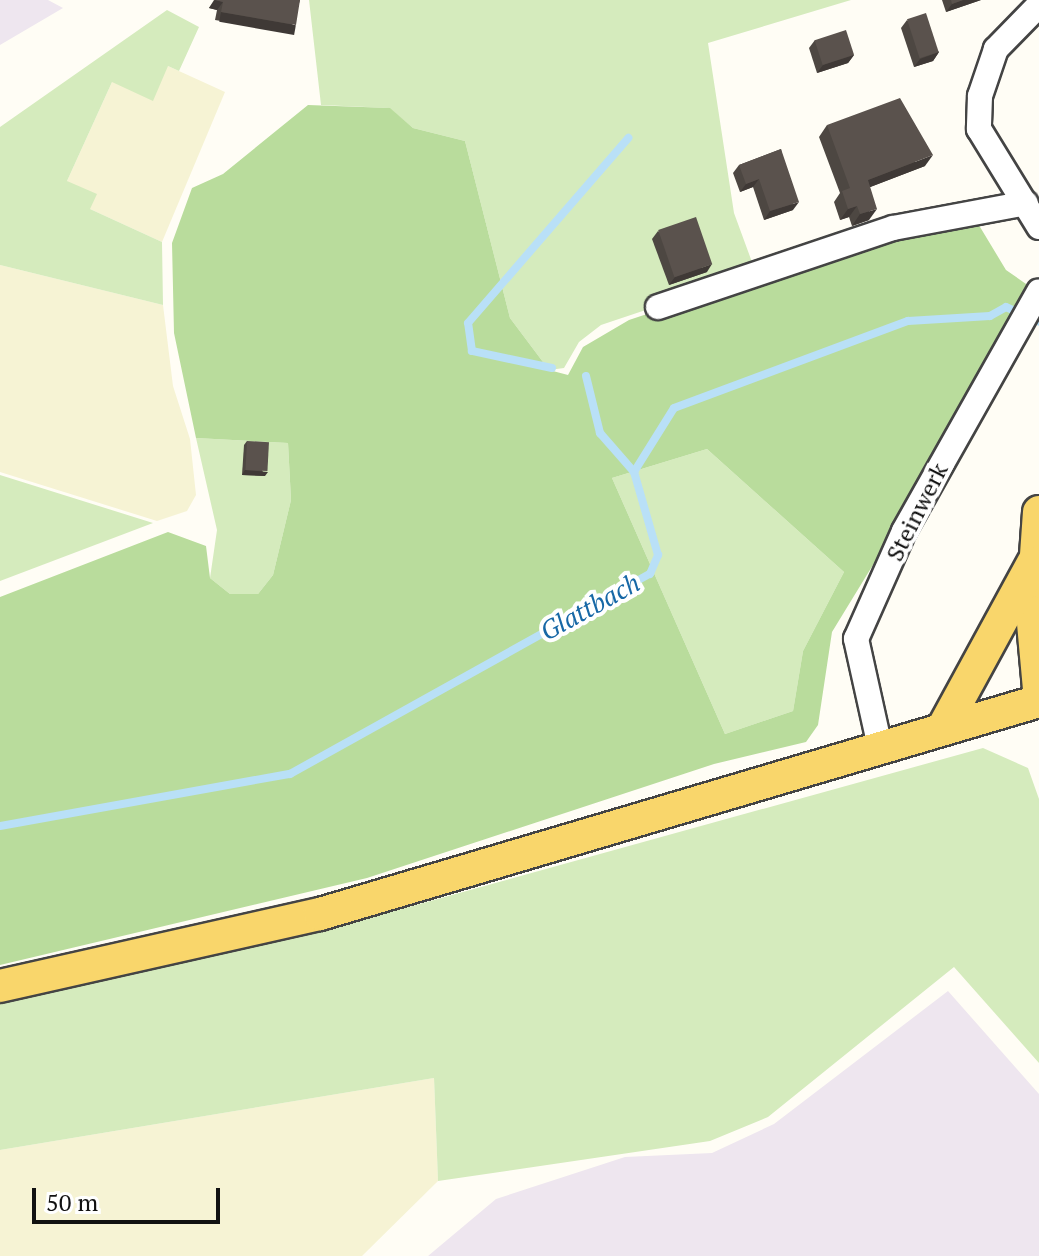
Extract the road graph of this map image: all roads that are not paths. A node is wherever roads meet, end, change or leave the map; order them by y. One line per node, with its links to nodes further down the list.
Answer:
1 (1039, 5): 2 (lane)
2 (1026, 203): 3 (lane); 5 (lane)
3 (1039, 227)
4 (1034, 299): 11 (lane, Steinwerk)
5 (658, 307)
6 (1039, 512): 7 (main road)
7 (1033, 563): 8 (main road); 10 (main road)
8 (1039, 689)
9 (1039, 701): 10 (main road)
10 (943, 728): 11 (main road)
11 (880, 747): 12 (main road)
12 (0, 986)

